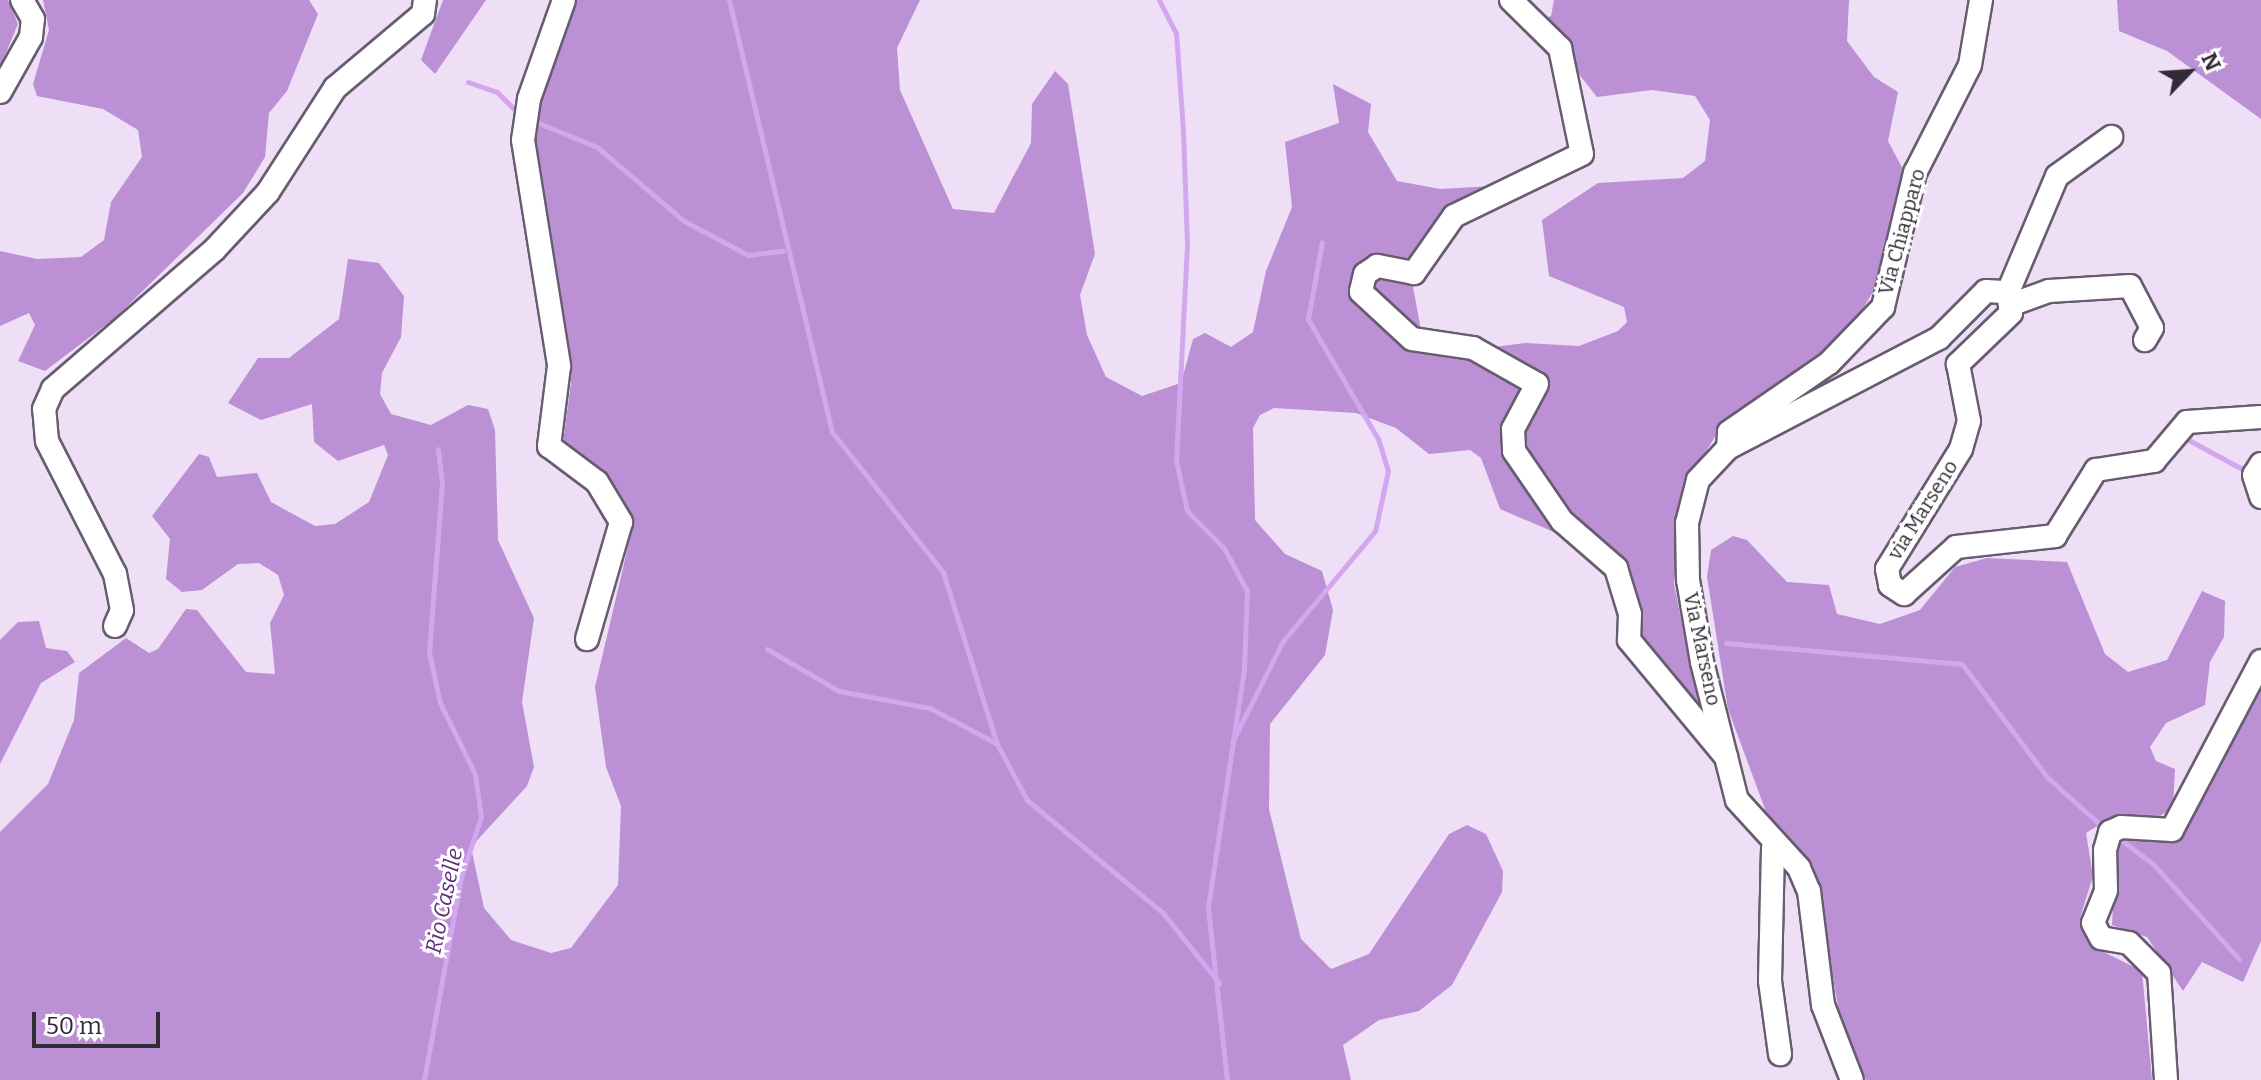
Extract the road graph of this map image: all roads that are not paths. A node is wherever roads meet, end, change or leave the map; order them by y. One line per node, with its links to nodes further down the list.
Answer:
1 (22, 0): 6 (street)
2 (425, 0): 14 (street)
3 (564, 0): 15 (street)
4 (1981, 0): 11 (street, Via Chiapparo)
5 (1520, 15): 17 (street)
6 (0, 92)
7 (2111, 137): 8 (street)
8 (2011, 298): 9 (street); 10 (street, via Marseno); 11 (street)
9 (2145, 340)
10 (2261, 417)
11 (1728, 448): 17 (street, Via Marseno)
12 (2261, 464): 13 (street)
13 (2261, 497)
14 (115, 626)
15 (587, 639)
16 (2261, 661): 21 (street)
17 (1726, 757): 18 (street, Via Marseno)
18 (1773, 848): 19 (street); 20 (street, Via Marseno)
19 (1780, 1054)
20 (1852, 1080)
21 (2166, 1080)

